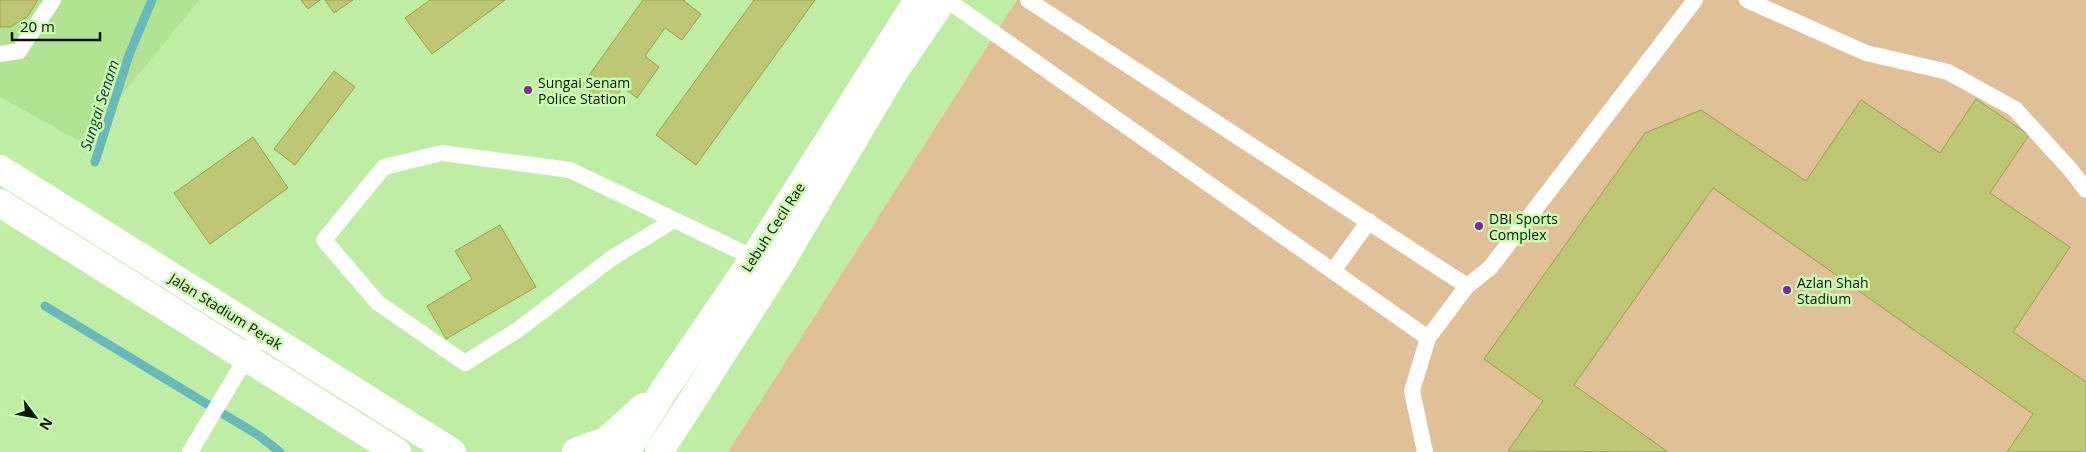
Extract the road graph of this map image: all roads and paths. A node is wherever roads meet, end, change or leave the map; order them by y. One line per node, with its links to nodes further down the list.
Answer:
1 (53, 0): 7 (lane)
2 (918, 0): 13 (street, Lebuh Cecil Rae)
3 (945, 0): 14 (lane); 20 (street, Lebuh Cecil Rae)
4 (1028, 0): 12 (lane)
5 (1695, 0): 15 (lane)
6 (1747, 0): 9 (lane)
7 (0, 54)
8 (0, 169): 16 (street, Jalan Stadium Perak)
9 (2086, 190)
10 (0, 204): 18 (street, Jalan Stadium Perak)
11 (674, 220): 11 (lane); 13 (lane)
12 (1369, 221): 14 (lane); 15 (lane)
13 (754, 258): 19 (street, Lebuh Cecil Rae)
14 (1333, 271): 17 (lane)
15 (1467, 286): 17 (lane)
16 (261, 332): 18 (lane); 23 (street, Jalan Stadium Perak)
17 (1428, 338): 28 (lane)
18 (244, 362): 21 (lane); 22 (street, Jalan Stadium Perak)
19 (664, 390): 24 (street); 25 (street, Lebuh Cecil Rae)
20 (680, 418): 26 (street); 27 (street, Lebuh Cecil Rae)
21 (190, 452)
22 (397, 452)
23 (452, 452)
24 (576, 452)
25 (626, 452)
26 (644, 452)
27 (659, 452)
28 (1424, 452)

